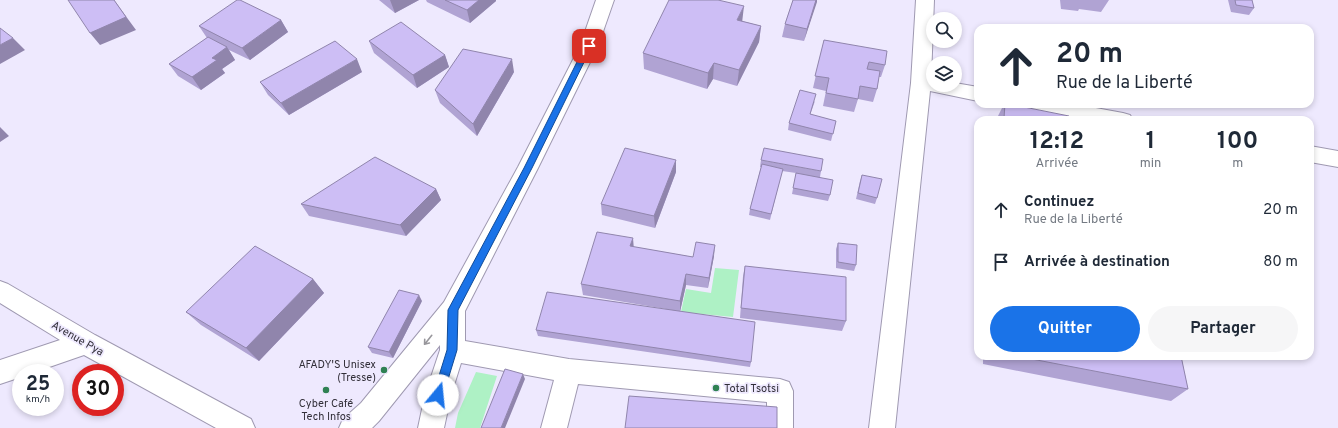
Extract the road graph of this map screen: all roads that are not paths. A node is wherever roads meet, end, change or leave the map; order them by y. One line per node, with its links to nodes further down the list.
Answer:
1 (605, 0): 10 (street)
2 (926, 0): 3 (street)
3 (921, 83): 4 (street); 20 (street)
4 (974, 93)
5 (1057, 108): 6 (street)
6 (1101, 116)
7 (1314, 155): 8 (street)
8 (1338, 159)
9 (0, 291): 11 (street, Avenue Pya)
10 (453, 310): 12 (street); 16 (street, one-way to 16)
11 (86, 343): 14 (street); 15 (street, Avenue Pya)
12 (452, 350): 13 (street); 17 (street)
13 (569, 371): 18 (street); 19 (street)
14 (0, 372)
15 (242, 428)
16 (352, 428)
17 (431, 428)
18 (554, 428)
19 (780, 428)
20 (882, 428)

